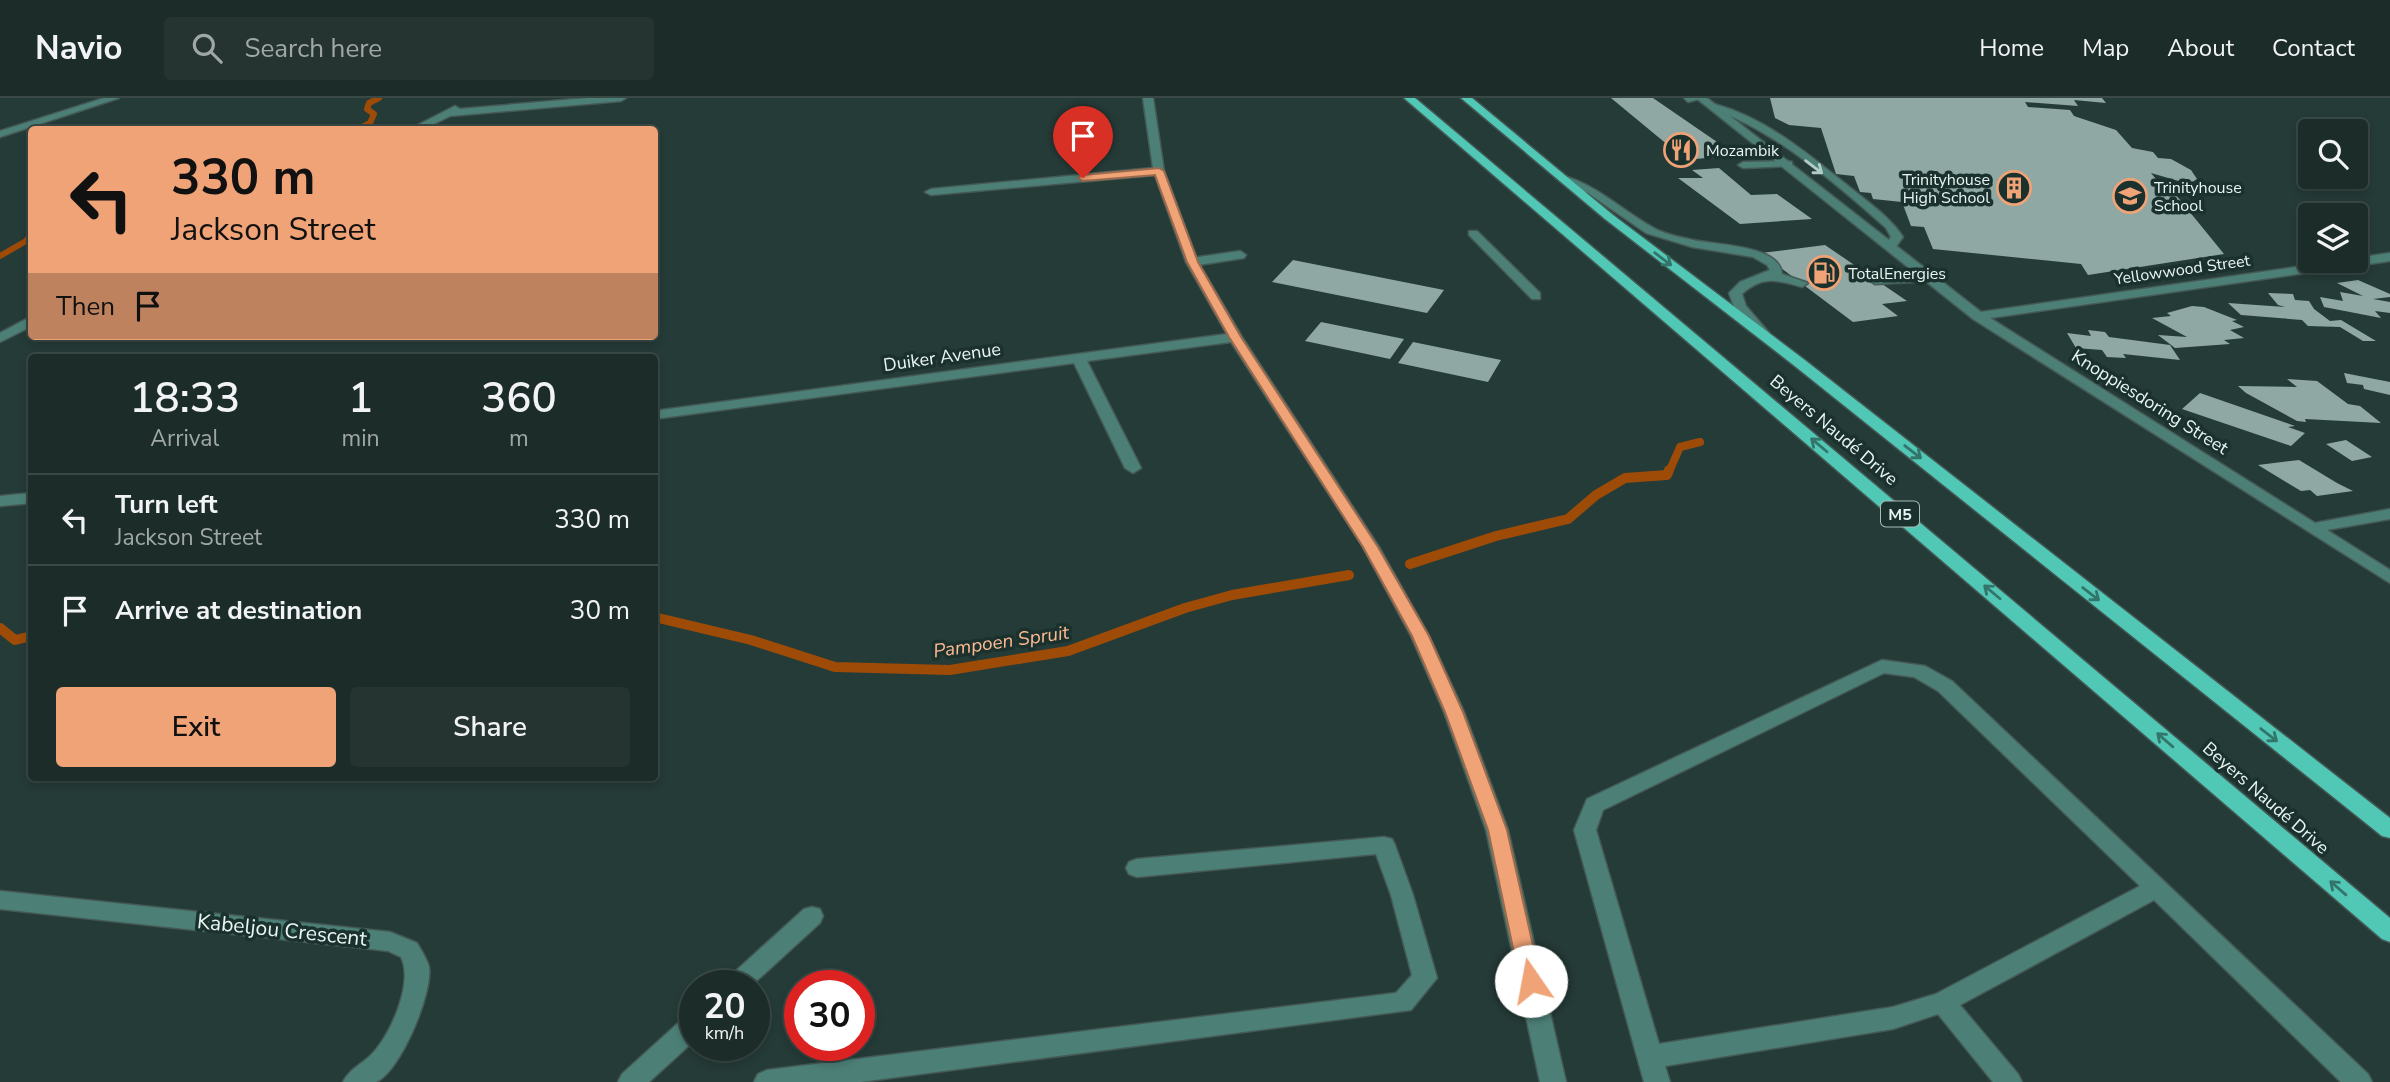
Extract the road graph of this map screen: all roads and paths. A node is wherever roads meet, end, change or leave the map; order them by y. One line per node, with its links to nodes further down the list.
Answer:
1 (114, 98): 11 (street)
2 (481, 98): 9 (street)
3 (621, 98): 9 (street)
4 (1148, 98): 15 (street)
5 (1409, 98): 46 (main road, Beyers Naudé Drive / M5, one-way to 5)
6 (1466, 98): 16 (main road, Beyers Naudé Drive)
7 (1694, 98): 8 (street, Knoppiesdoring Street); 12 (street, Knoppiesdoring Street)
8 (1714, 107): 13 (street, Knoppiesdoring Street); 19 (street, one-way to 19)
9 (445, 113): 10 (street)
10 (421, 126)
11 (0, 134)
12 (1771, 164): 13 (street); 14 (street); 19 (street, Knoppiesdoring Street)
13 (1787, 164): 19 (street, Knoppiesdoring Street)
14 (1743, 165)
15 (1159, 171): 17 (street); 22 (street)
16 (1564, 179): 23 (street); 30 (main road, Beyers Naudé Drive, one-way to 30)
17 (931, 192)
18 (1473, 233): 27 (street)
19 (1893, 248): 24 (street, Knoppiesdoring Street)
20 (1240, 256): 22 (street)
21 (2390, 257): 28 (street, Yellowwood Street)
22 (1192, 262): 31 (street)
23 (1772, 275): 26 (street); 30 (street)
24 (1930, 278): 25 (street); 28 (street, Knoppiesdoring Street)
25 (1875, 280)
26 (1802, 284)
27 (1536, 296)
28 (1978, 316): 39 (street, Knoppiesdoring Street)
29 (28, 322): 32 (street)
30 (1765, 336): 41 (main road, Beyers Naudé Drive, one-way to 41)
31 (1235, 337): 33 (street, Duiker Avenue); 54 (street)
32 (0, 338)
33 (1079, 358): 34 (street, Duiker Avenue); 35 (street)
34 (658, 414)
35 (1133, 468)
36 (28, 498): 37 (street)
37 (0, 501)
38 (2390, 513): 39 (street)
39 (2313, 528): 40 (street, Knoppiesdoring Street)
40 (2390, 578)
41 (2390, 830)
42 (1137, 867): 53 (street)
43 (2157, 888): 48 (street); 50 (street); 57 (street)
44 (0, 900): 51 (street, Kabeljou Crescent)
45 (811, 916): 47 (street)
46 (2390, 932)
47 (752, 970)
48 (1943, 1002): 50 (street); 56 (street)
49 (679, 1038): 52 (street)
50 (1650, 1058): 55 (street)
51 (356, 1082)
52 (631, 1082)
53 (767, 1082)
54 (1553, 1082)
55 (1657, 1082)
56 (2009, 1082)
57 (2359, 1082)

